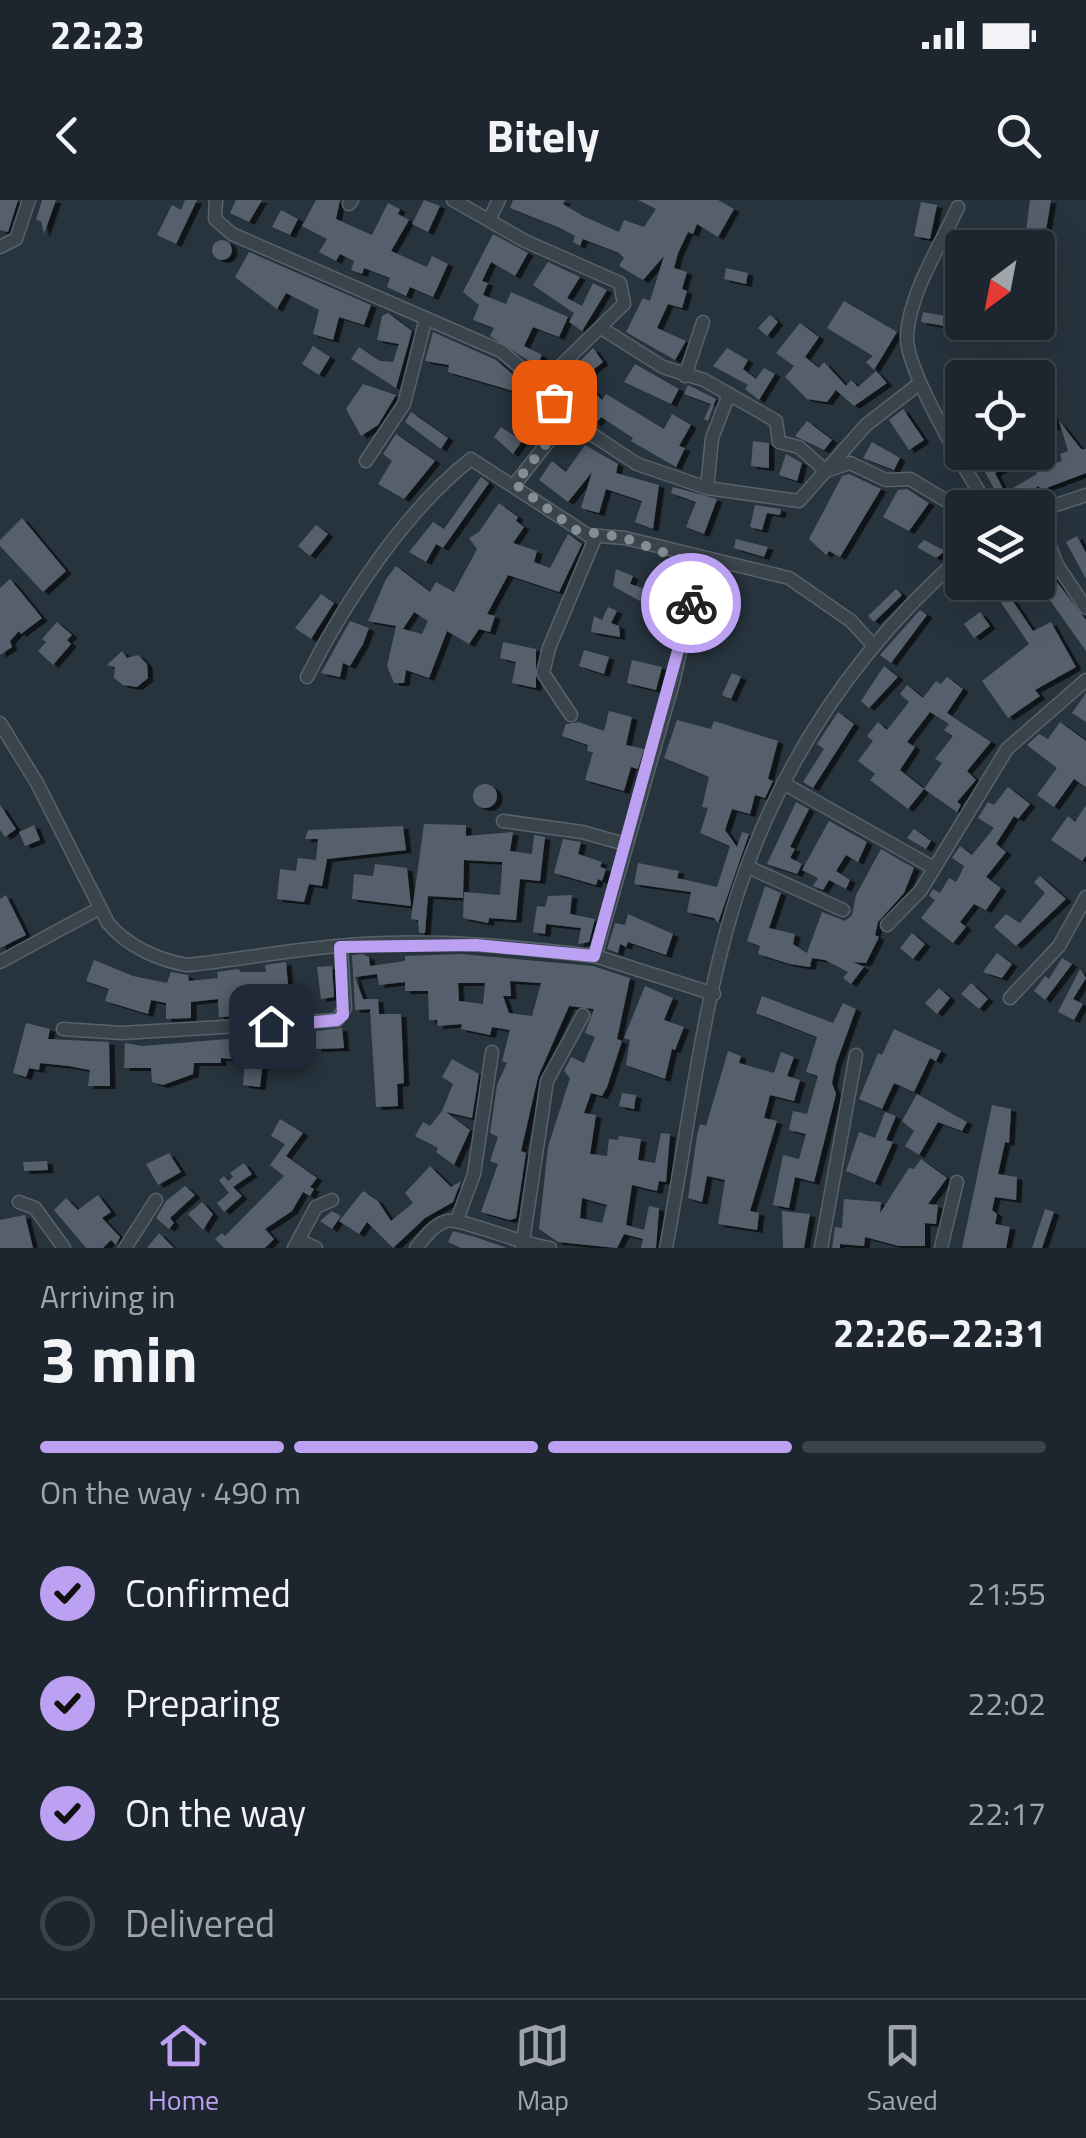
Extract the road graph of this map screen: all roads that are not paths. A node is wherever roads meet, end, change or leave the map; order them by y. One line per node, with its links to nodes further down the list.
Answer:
1 (28, 200): 7 (street)
2 (216, 200): 8 (street)
3 (453, 200): 6 (street)
4 (499, 200): 6 (street)
5 (958, 208): 12 (street)
6 (490, 218): 10 (street)
7 (0, 248)
8 (426, 318): 13 (street); 16 (street)
9 (703, 322): 11 (street)
10 (601, 328): 11 (street); 13 (street)
11 (684, 376): 14 (street)
12 (920, 383): 17 (street); 20 (street)
13 (541, 386): 15 (street)
14 (729, 394): 17 (street); 19 (street)
15 (566, 418): 18 (street); 19 (street)
16 (366, 461)
17 (826, 471): 19 (street); 22 (street)
18 (515, 484): 24 (street); 32 (street)
19 (706, 488)
20 (972, 490)
21 (1086, 495): 23 (street)
22 (945, 500)
23 (1055, 506)
24 (596, 536): 25 (street); 34 (street)
25 (625, 538): 26 (street); 29 (street)
26 (707, 559): 29 (street); 31 (street)
27 (1055, 559): 30 (street)
28 (945, 573): 31 (street)
29 (697, 578): 38 (street)
30 (1086, 608)
31 (872, 644): 36 (street)
32 (307, 677)
33 (1086, 680): 40 (street)
34 (572, 715)
35 (0, 723): 42 (street)
36 (783, 783): 39 (street); 40 (street)
37 (502, 821): 38 (street)
38 (624, 844): 46 (street)
39 (748, 866): 43 (street); 48 (street)
40 (934, 868): 44 (street)
41 (1086, 897): 49 (street)
42 (100, 908): 45 (street); 47 (street)
43 (843, 910)
44 (888, 925)
45 (340, 947): 46 (street); 51 (street)
46 (594, 956): 48 (street)
47 (0, 962)
48 (714, 994): 66 (street)
49 (1010, 998)
50 (583, 1015): 60 (street)
51 (63, 1029)
52 (492, 1052): 58 (street)
53 (856, 1054): 67 (street)
54 (958, 1182): 68 (street)
55 (156, 1200): 62 (street)
56 (332, 1200): 59 (street)
57 (20, 1202): 61 (street)
58 (456, 1220): 60 (street); 64 (street)
59 (298, 1244): 63 (street)
60 (522, 1247): 65 (street)
61 (64, 1248)
62 (125, 1248)
63 (316, 1248)
64 (416, 1248)
65 (550, 1248)
66 (666, 1248)
67 (821, 1248)
68 (941, 1248)

